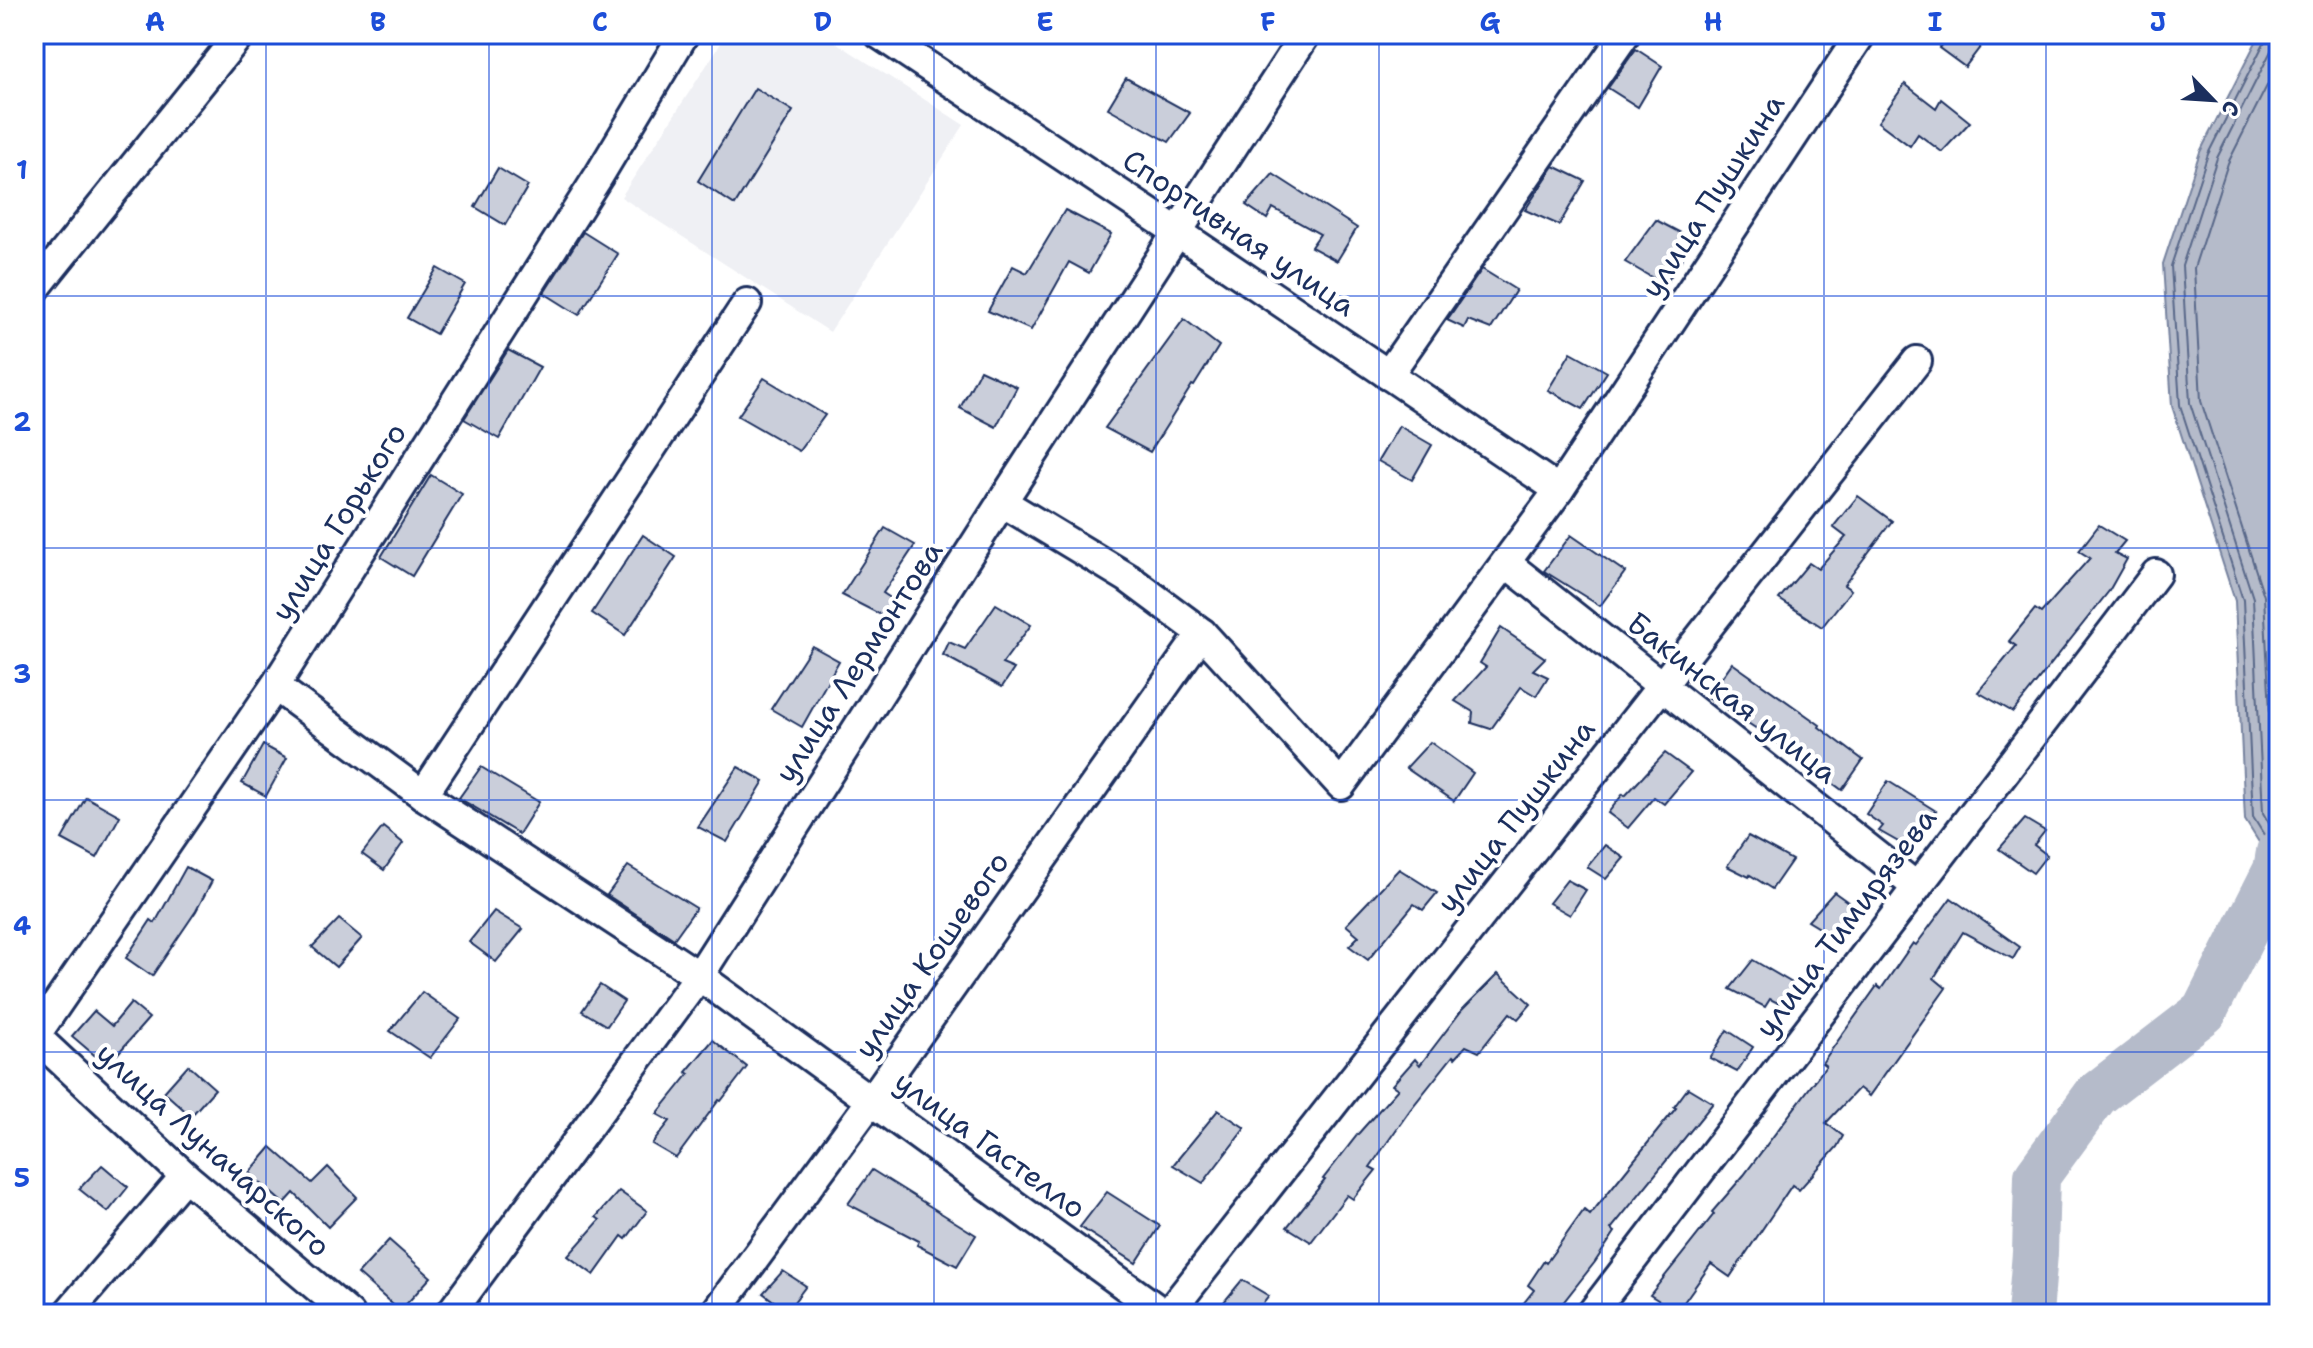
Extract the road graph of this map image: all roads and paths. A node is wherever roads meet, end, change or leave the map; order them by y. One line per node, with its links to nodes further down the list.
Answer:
1 (240, 34): 8 (street)
2 (684, 34): 17 (street, улица Горького)
3 (879, 34): 7 (street, Спортивная улица)
4 (1306, 34): 7 (street, улица Лермонтова)
5 (1625, 34): 11 (street)
6 (1861, 34): 12 (street, улица Пушкина)
7 (1176, 231): 11 (street, Спортивная улица); 13 (street, улица Лермонтова)
8 (34, 290)
9 (747, 303): 19 (street)
10 (1917, 361): 18 (street, улица Пушкина)
11 (1388, 375): 12 (street, Спортивная улица)
12 (1559, 490): 14 (street, улица Пушкина)
13 (1002, 502): 16 (street); 21 (street, улица Лермонтова)
14 (1506, 563): 16 (street, улица Пушкина); 18 (street, Бакинская улица)
15 (2156, 574): 20 (street, улица Тимирязева)
16 (1202, 633): 23 (street, улица Кошевого)
17 (275, 686): 19 (street, улица Гастелло); 22 (street, улица Горького)
18 (1662, 686): 20 (street, Бакинская улица); 29 (street, улица Пушкина)
19 (423, 795): 21 (street, улица Гастелло)
20 (1917, 887): 30 (street, улица Тимирязева)
21 (699, 976): 23 (street, улица Гастелло); 27 (street, улица Лермонтова)
22 (34, 1035): 24 (street, улица Луначарского)
23 (871, 1101): 28 (street, улица Кошевого); 29 (street, улица Гастелло)
24 (185, 1176): 25 (street); 26 (street, улица Луначарского)
25 (67, 1314)
26 (349, 1314)
27 (450, 1314)
28 (714, 1314)
29 (1166, 1314)
30 (1591, 1314)

